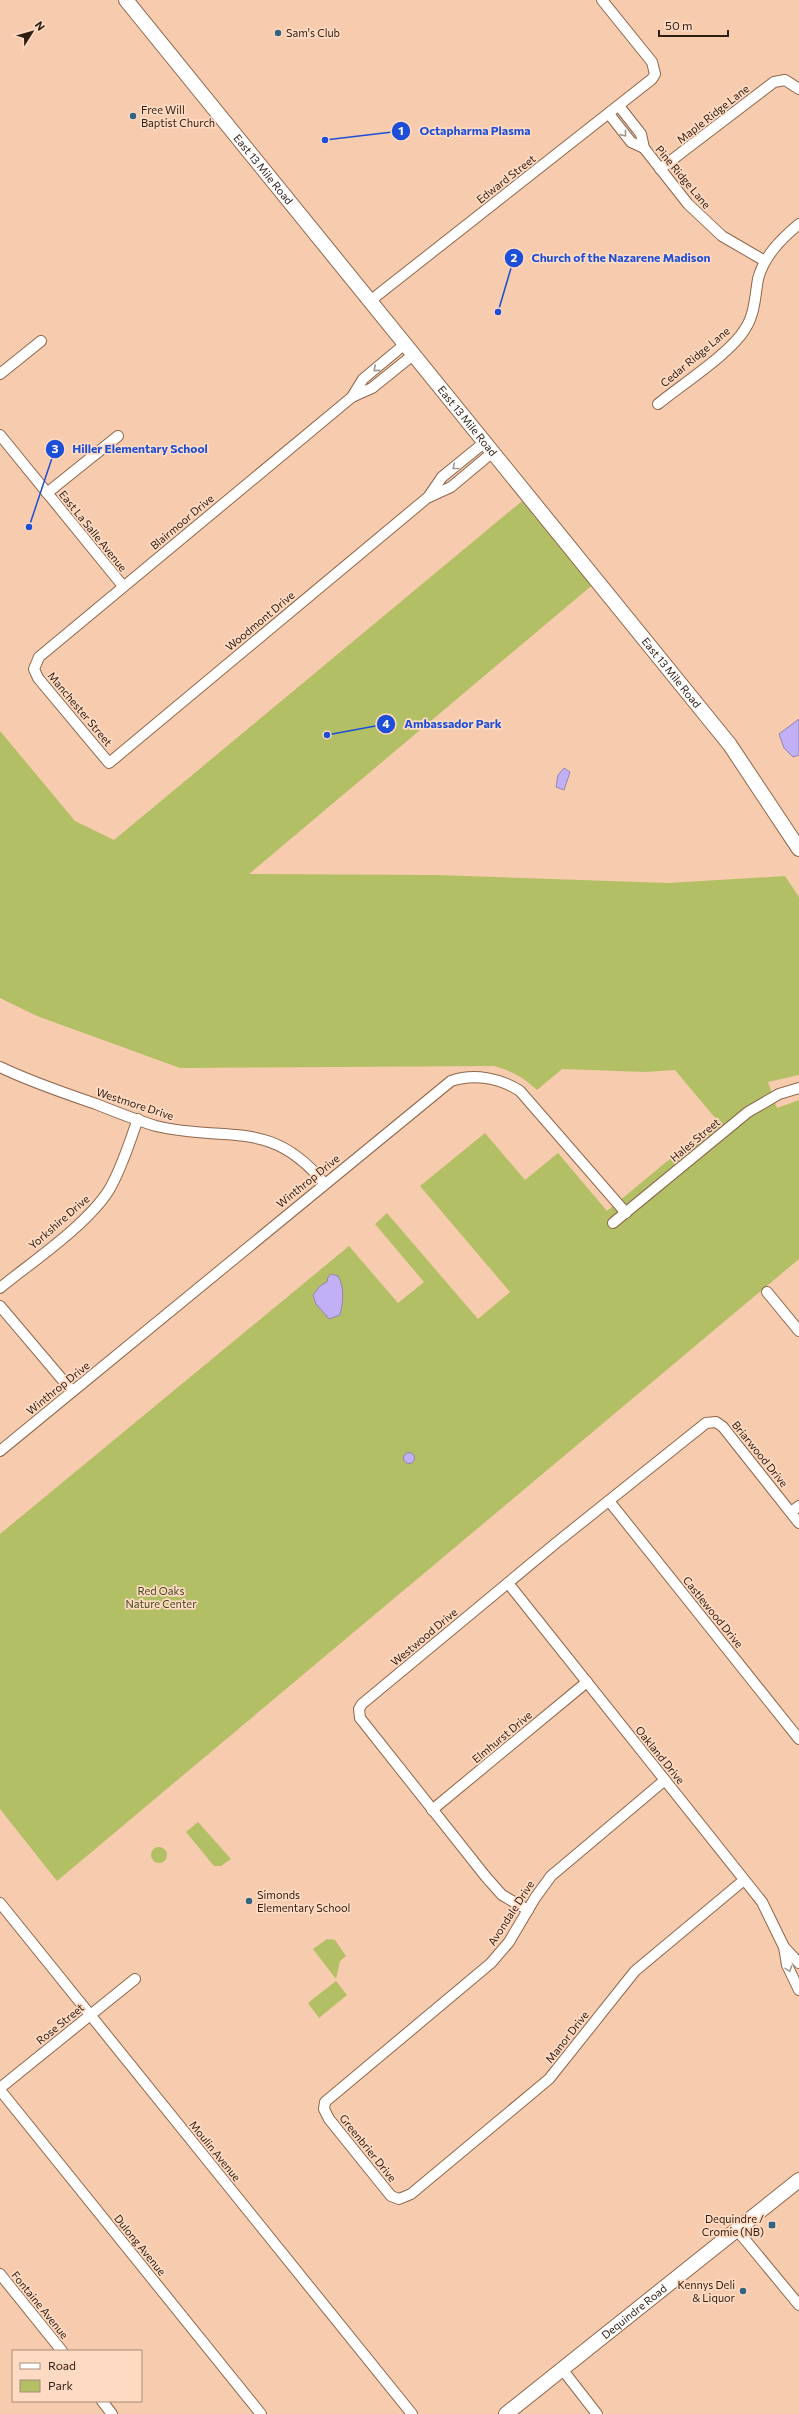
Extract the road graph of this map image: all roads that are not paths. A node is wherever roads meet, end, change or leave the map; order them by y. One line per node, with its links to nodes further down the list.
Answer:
1 (126, 0): 10 (main road, East 13 Mile Road)
2 (602, 0): 4 (street, Edward Street)
3 (799, 89): 7 (street, Maple Ridge Lane)
4 (619, 106): 5 (street, Edward Street); 6 (street, Pine Ridge Lane)
5 (609, 114): 6 (street, Pine Ridge Lane, one-way to 6); 10 (street, Edward Street)
6 (644, 148): 7 (street, Pine Ridge Lane)
7 (660, 169): 9 (street, Pine Ridge Lane)
8 (799, 224): 9 (street, Cedar Ridge Lane)
9 (765, 261): 14 (street, Cedar Ridge Lane)
10 (370, 301): 12 (main road, East 13 Mile Road)
11 (41, 341): 13 (street)
12 (409, 349): 17 (main road, East 13 Mile Road); 19 (street, Blairmoor Drive)
13 (0, 374)
14 (658, 404)
15 (0, 435): 18 (street, East La Salle Avenue)
16 (118, 436): 18 (street)
17 (489, 447): 21 (street, Woodmont Drive); 22 (main road, East 13 Mile Road)
18 (47, 493): 19 (street, East La Salle Avenue)
19 (123, 586): 20 (street, Blairmoor Drive)
20 (34, 670): 21 (street, Manchester Street)
21 (109, 763)
22 (799, 849)
23 (0, 1068): 25 (street, Westmore Drive)
24 (799, 1088): 27 (street, Hales Street)
25 (138, 1120): 26 (street, Westmore Drive); 29 (street, Yorkshire Drive)
26 (324, 1183): 27 (street, Winthrop Drive); 33 (street, Winthrop Drive)
27 (626, 1213): 28 (street, Hales Street)
28 (613, 1223)
29 (0, 1288)
30 (767, 1292): 32 (street)
31 (0, 1306): 33 (street)
32 (799, 1331)
33 (72, 1392): 35 (street, Winthrop Drive)
34 (716, 1422): 36 (street, Westwood Drive); 38 (street, Briarwood Drive)
35 (0, 1451)
36 (609, 1501): 40 (street, Westwood Drive); 42 (street, Castlewood Drive)
37 (799, 1506): 38 (street)
38 (791, 1512): 39 (street, Briarwood Drive)
39 (799, 1523)
40 (508, 1583): 41 (street, Oakland Drive); 44 (street, Westwood Drive)
41 (587, 1682): 43 (street, Oakland Drive); 44 (street, Elmhurst Drive)
42 (799, 1739)
43 (665, 1780): 45 (street, Oakland Drive); 47 (street, Avondale Drive)
44 (432, 1810): 47 (street, Westwood Drive)
45 (744, 1880): 48 (street, Oakland Drive); 56 (street, Manor Drive)
46 (0, 1903): 52 (street, Moulin Avenue)
47 (528, 1910): 54 (street, Avondale Drive)
48 (784, 1947): 49 (street, Oakland Drive); 51 (street, Oakland Drive, one-way to 51)
49 (799, 1963)
50 (135, 1979): 52 (street, Rose Street)
51 (799, 1990)
52 (91, 2015): 53 (street, Rose Street); 65 (street, Moulin Avenue)
53 (0, 2089): 64 (street, Dulong Avenue)
54 (324, 2106): 56 (street, Greenbrier Drive)
55 (799, 2180): 57 (main road, Dequindre Road)
56 (399, 2199)
57 (737, 2230): 59 (street); 61 (main road, Dequindre Road)
58 (0, 2274): 60 (street, Fontaine Avenue)
59 (799, 2305)
60 (61, 2350)
61 (562, 2369): 66 (main road, Dequindre Road); 67 (street)
62 (103, 2402): 63 (street)
63 (112, 2414)
64 (260, 2414)
65 (412, 2414)
66 (506, 2414)
67 (598, 2414)

